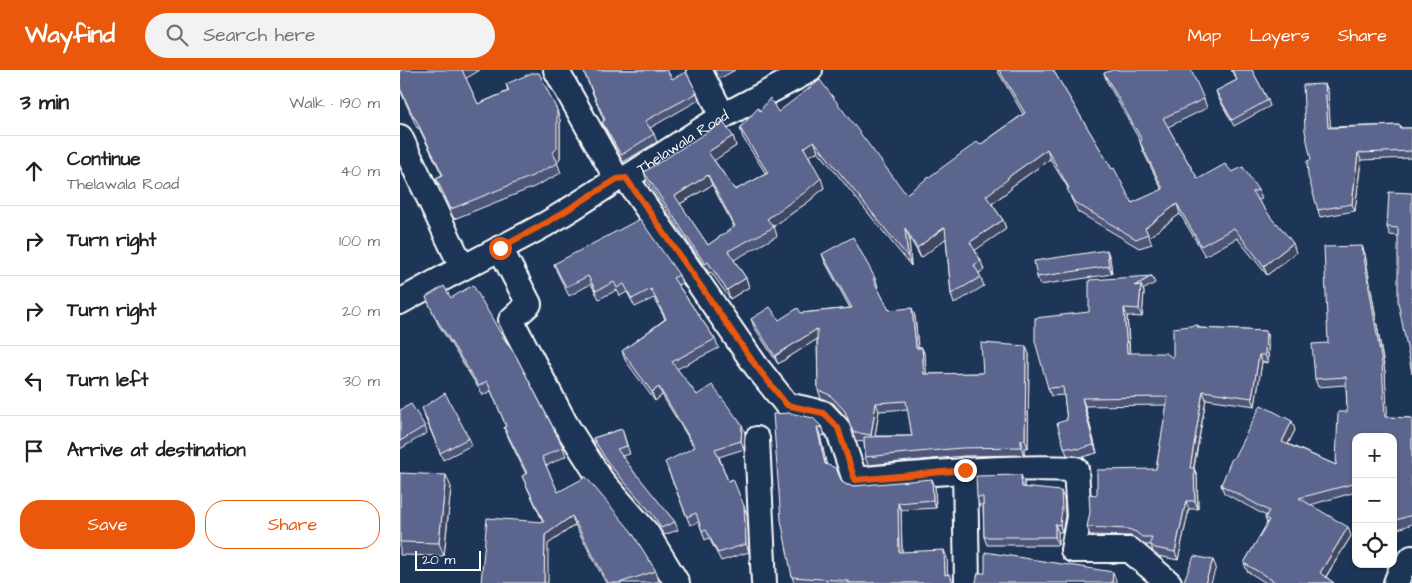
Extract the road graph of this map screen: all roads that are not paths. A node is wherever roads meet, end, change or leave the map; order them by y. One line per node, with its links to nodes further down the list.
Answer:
1 (556, 70): 6 (street)
2 (699, 70): 4 (street)
3 (810, 70): 4 (street, Thelawala Road)
4 (723, 116): 6 (street, Thelawala Road)
5 (400, 137): 8 (street)
6 (622, 178): 7 (street, Thelawala Road); 11 (street)
7 (500, 248): 8 (street, Thelawala Road); 13 (street)
8 (462, 267): 9 (street, Thelawala Road)
9 (400, 302)
10 (757, 440): 14 (street)
11 (965, 470): 15 (street); 16 (street)
12 (1412, 558): 17 (street)
13 (677, 583)
14 (764, 583)
15 (967, 583)
16 (1169, 583)
17 (1396, 583)

